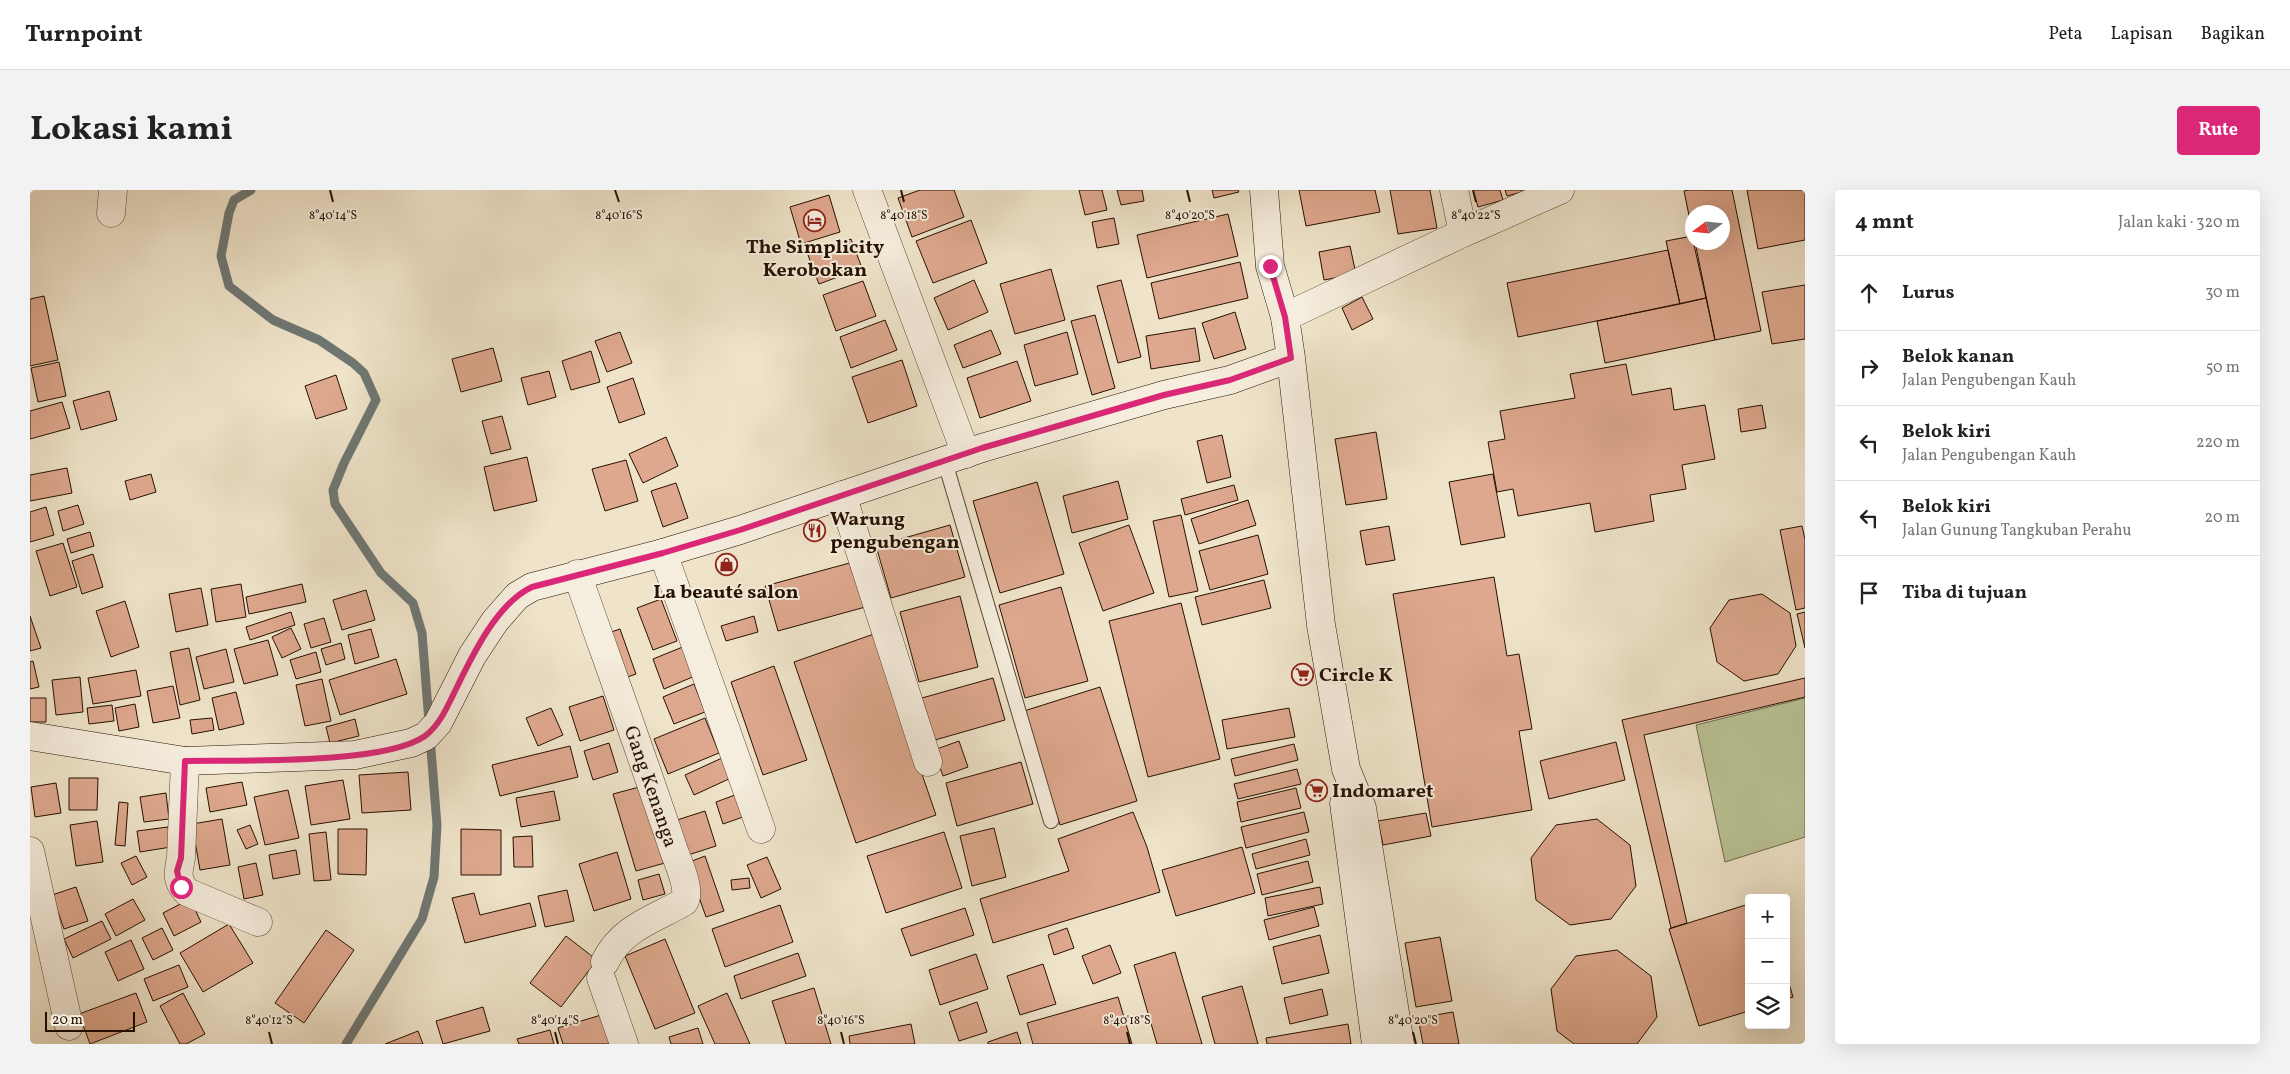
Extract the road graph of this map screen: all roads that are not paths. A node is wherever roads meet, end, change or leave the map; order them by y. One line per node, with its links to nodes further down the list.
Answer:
1 (867, 190): 8 (street)
2 (1264, 190): 6 (street)
3 (1454, 190): 5 (street)
4 (1560, 190): 5 (street)
5 (1463, 233): 6 (street)
6 (1285, 317): 7 (street)
7 (1291, 358): 8 (street); 15 (street)
8 (955, 458): 9 (street); 16 (lane)
9 (842, 495): 10 (street); 14 (street)
10 (663, 553): 11 (street); 17 (street)
11 (577, 574): 13 (street); 21 (street, Gang Kenanga)
12 (30, 736): 13 (street)
13 (185, 761): 19 (street)
14 (928, 762)
15 (1346, 769): 22 (street); 23 (street)
16 (1051, 821)
17 (761, 830)
18 (30, 850): 20 (street)
19 (258, 922)
20 (69, 1026)
21 (624, 1044)
22 (1376, 1044)
23 (1400, 1044)

